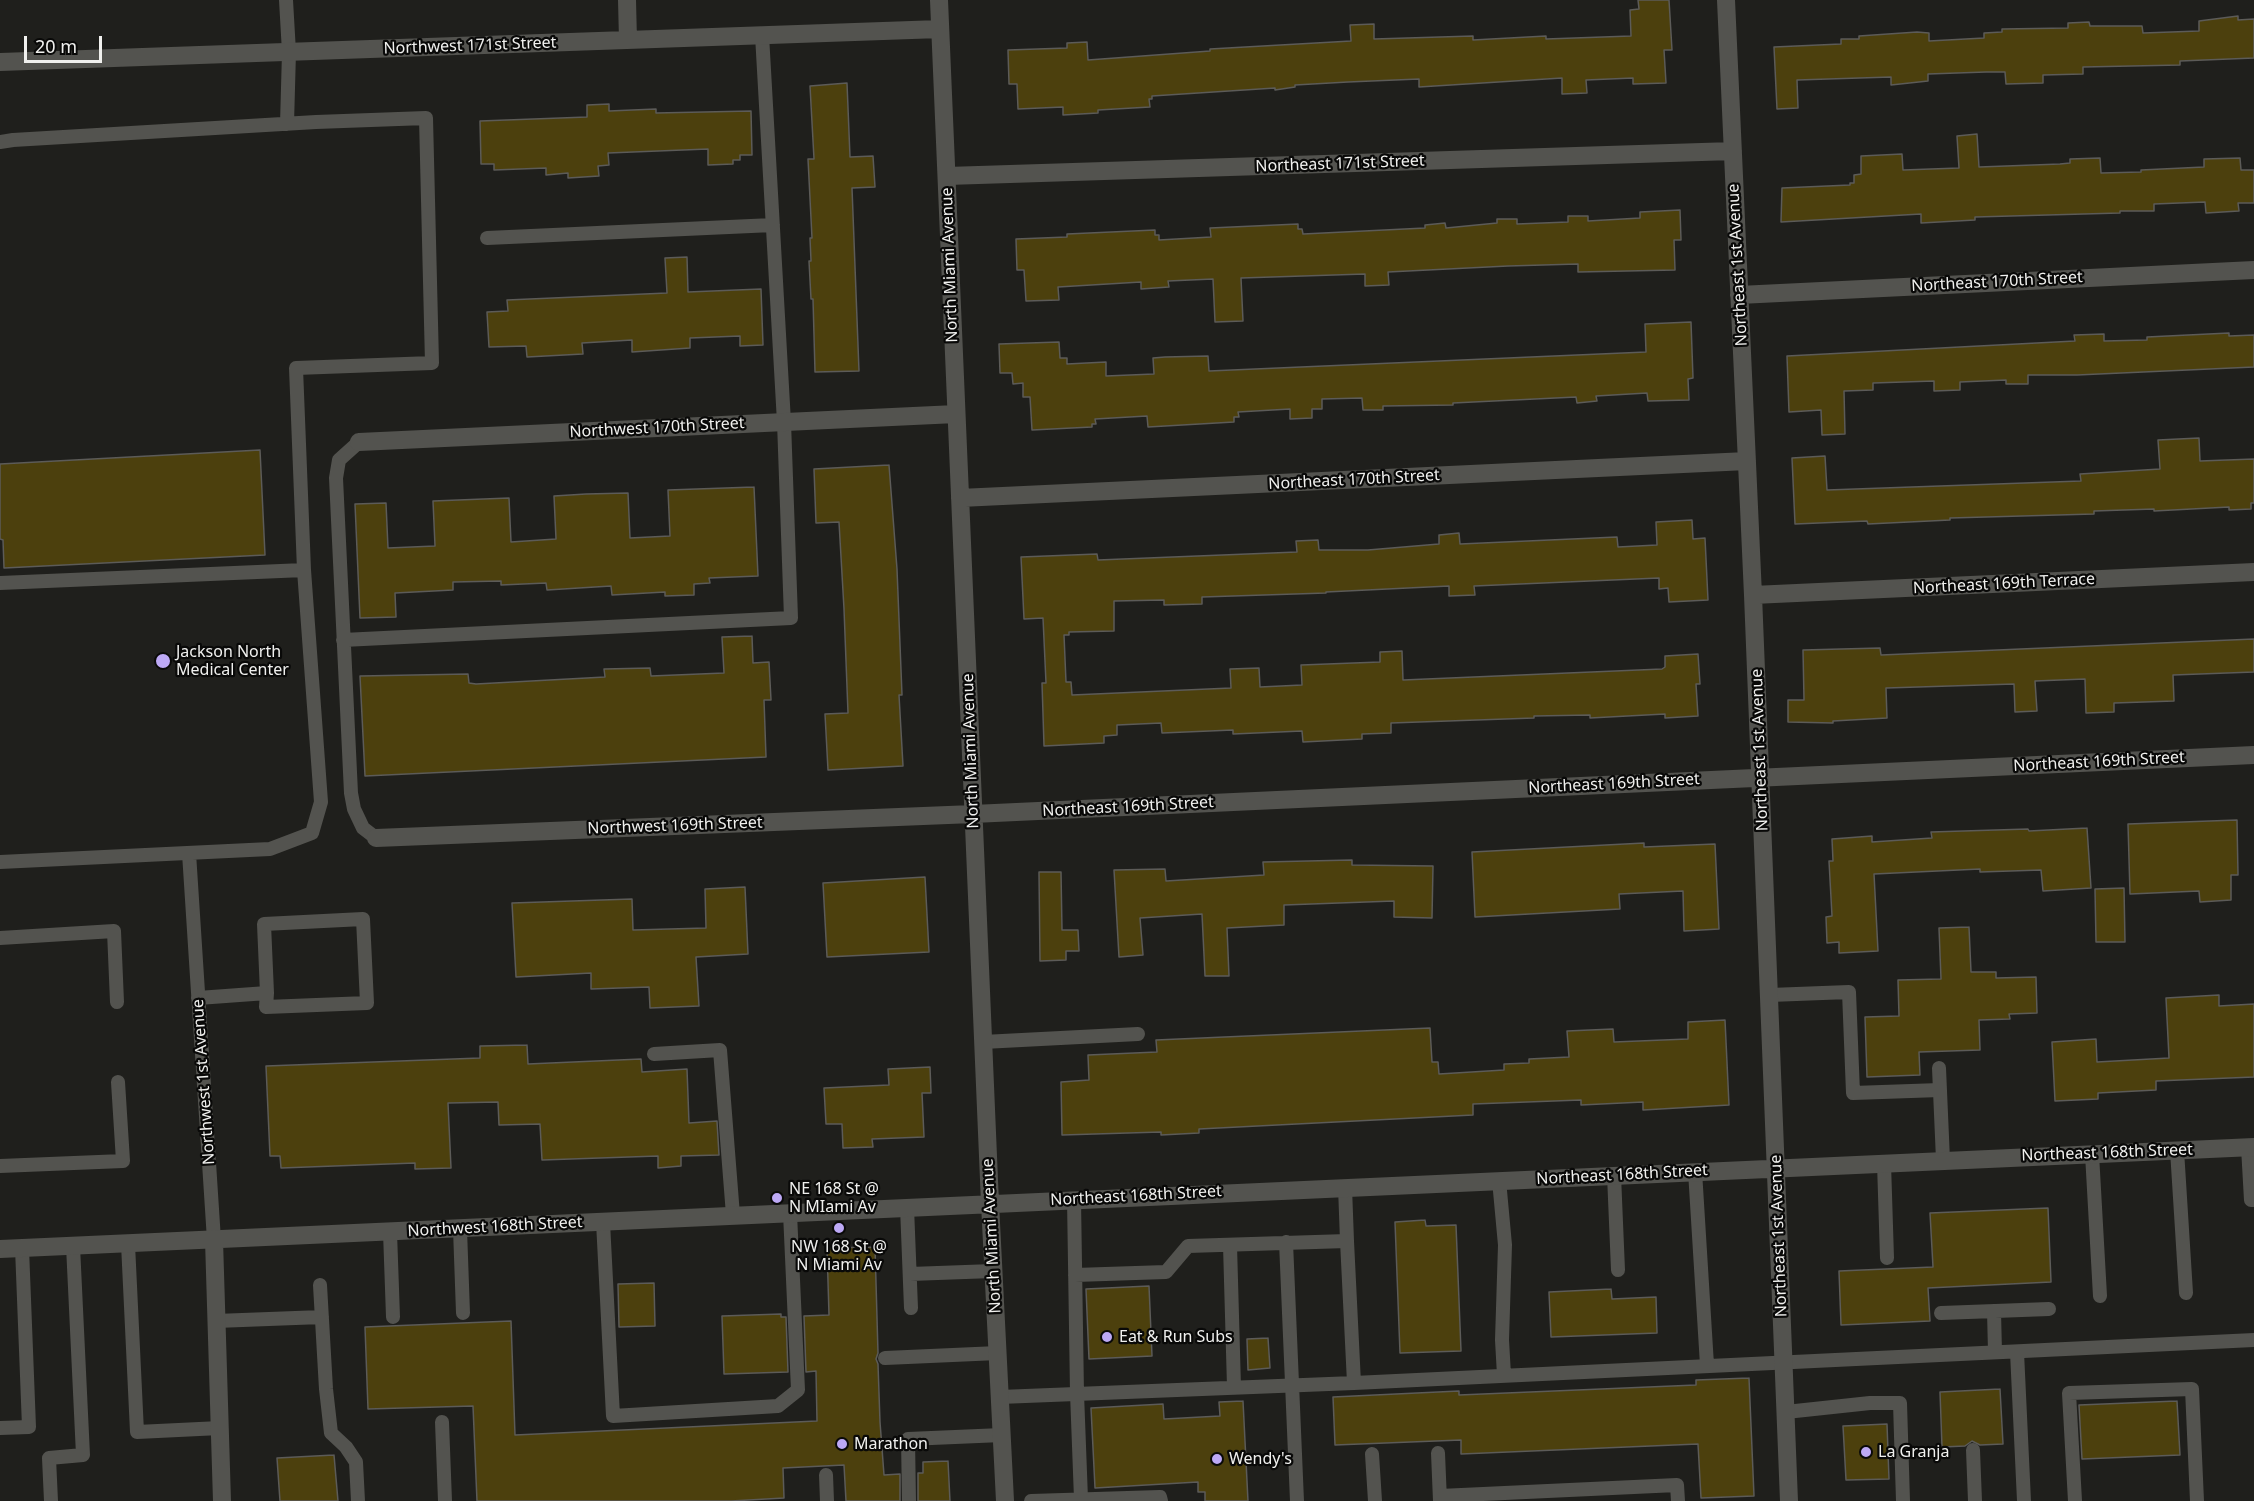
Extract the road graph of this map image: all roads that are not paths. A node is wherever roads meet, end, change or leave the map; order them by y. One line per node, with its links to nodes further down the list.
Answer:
1 (286, 0): 8 (lane)
2 (627, 0): 7 (street)
3 (939, 0): 5 (street, North Miami Avenue)
4 (1726, 0): 12 (street, Northeast 1st Avenue)
5 (940, 29): 6 (street, Northwest 171st Street); 13 (street, North Miami Avenue)
6 (762, 35): 7 (street, Northwest 171st Street); 14 (lane)
7 (628, 40): 8 (street, Northwest 171st Street)
8 (289, 52): 9 (street, Northwest 171st Street); 10 (lane)
9 (0, 62)
10 (287, 124): 11 (lane); 23 (lane)
11 (0, 142)
12 (1733, 151): 13 (street, Northeast 171st Street); 17 (street, Northeast 1st Avenue)
13 (946, 176): 18 (street, North Miami Avenue)
14 (773, 225): 15 (lane); 19 (lane)
15 (487, 238)
16 (2254, 270): 17 (street, Northeast 170th Street)
17 (1739, 295): 21 (street, Northeast 1st Avenue)
18 (956, 414): 19 (street, Northwest 170th Street); 22 (street, North Miami Avenue)
19 (784, 422): 20 (street, Northwest 170th Street); 27 (lane)
20 (359, 442): 27 (lane)
21 (1747, 461): 22 (street, Northeast 170th Street); 26 (street, Northeast 1st Avenue)
22 (960, 498): 30 (street, North Miami Avenue)
23 (304, 570): 25 (lane); 32 (lane)
24 (2254, 572): 26 (street, Northeast 169th Terrace)
25 (0, 583)
26 (1753, 595): 29 (street, Northeast 1st Avenue)
27 (343, 640): 31 (lane)
28 (2254, 755): 29 (street, Northeast 169th Street)
29 (1761, 776): 30 (street, Northeast 169th Street); 36 (street, Northeast 1st Avenue)
30 (974, 814): 31 (street, Northwest 169th Street); 40 (street, North Miami Avenue)
31 (376, 838)
32 (189, 853): 33 (lane); 37 (lane, Northwest 1st Avenue)
33 (0, 862)
34 (0, 938): 38 (lane)
35 (267, 993): 35 (lane); 37 (lane)
36 (1770, 995): 44 (lane); 51 (street, Northeast 1st Avenue)
37 (198, 998): 65 (lane, Northwest 1st Avenue)
38 (117, 1002)
39 (1138, 1034): 40 (lane)
40 (983, 1042): 58 (street, North Miami Avenue)
41 (654, 1054): 61 (lane)
42 (1939, 1068): 44 (lane)
43 (118, 1082): 50 (lane)
44 (1940, 1090): 48 (lane)
45 (2251, 1147): 46 (street, Northeast 168th Street); 57 (lane)
46 (2177, 1150): 47 (street, Northeast 168th Street); 79 (lane)
47 (2092, 1154): 48 (street, Northeast 168th Street); 80 (lane)
48 (1943, 1160): 49 (street, Northeast 168th Street)
49 (1884, 1163): 51 (street, Northeast 168th Street); 73 (lane)
50 (0, 1166)
51 (1777, 1168): 52 (street, Northeast 168th Street); 94 (street, Northeast 1st Avenue)
52 (1695, 1171): 53 (street, Northeast 168th Street); 95 (lane)
53 (1614, 1175): 54 (street, Northeast 168th Street); 74 (lane)
54 (1499, 1180): 55 (street, Northeast 168th Street); 96 (lane)
55 (1345, 1187): 56 (street, Northeast 168th Street); 66 (lane)
56 (1074, 1199): 58 (street, Northeast 168th Street); 77 (lane)
57 (2254, 1200)
58 (990, 1203): 59 (street, Northwest 168th Street); 75 (street, North Miami Avenue)
59 (907, 1207): 60 (street, Northwest 168th Street); 76 (lane)
60 (790, 1213): 61 (street, Northwest 168th Street); 62 (lane)
61 (733, 1215): 62 (street, Northwest 168th Street)
62 (603, 1222): 63 (street, Northwest 168th Street)
63 (460, 1228): 64 (street, Northwest 168th Street); 84 (lane)
64 (390, 1232): 65 (street, Northwest 168th Street); 87 (lane)
65 (214, 1240): 68 (street, Northwest 168th Street); 88 (street, Northwest 1st Avenue)
66 (1347, 1241): 67 (lane); 97 (lane)
67 (1286, 1242): 69 (lane); 98 (lane)
68 (128, 1244): 70 (street, Northwest 168th Street); 105 (lane)
69 (1230, 1245): 77 (lane); 99 (lane)
70 (73, 1246): 72 (street, Northwest 168th Street); 114 (lane)
71 (0, 1248): 72 (street, Northwest 168th Street)
72 (22, 1248): 104 (lane)
73 (1887, 1258)
74 (1618, 1270)
75 (993, 1271): 76 (lane); 92 (street, North Miami Avenue)
76 (910, 1274): 81 (lane)
77 (1075, 1275): 100 (lane)
78 (320, 1285): 86 (lane)
79 (2186, 1293)
80 (2100, 1296)
81 (911, 1308)
82 (2049, 1309): 83 (lane)
83 (1994, 1311): 85 (lane); 90 (lane)
84 (463, 1313)
85 (1941, 1313)
86 (322, 1317): 88 (lane); 116 (lane)
87 (393, 1317)
88 (216, 1320): 105 (street, Northwest 1st Avenue)
89 (2254, 1340): 91 (lane)
90 (1995, 1352): 91 (lane); 94 (lane)
91 (2018, 1352): 129 (lane)
92 (998, 1353): 93 (lane); 101 (street, North Miami Avenue)
93 (885, 1358)
94 (1784, 1362): 95 (lane); 102 (street, Northeast 1st Avenue)
95 (1707, 1365): 96 (lane)
96 (1504, 1375): 97 (lane)
97 (1354, 1383): 98 (lane)
98 (1292, 1384): 99 (lane); 123 (lane)
99 (1234, 1387): 100 (lane)
100 (1077, 1394): 101 (lane); 112 (lane)
101 (1000, 1396): 106 (street, North Miami Avenue)
102 (1786, 1412): 126 (street, Northeast 1st Avenue); 127 (lane)
103 (442, 1422): 117 (lane)
104 (0, 1428)
105 (219, 1428): 115 (street, Northwest 1st Avenue)
106 (1002, 1435): 119 (lane); 120 (street, North Miami Avenue)
107 (1973, 1450): 128 (lane)
108 (1438, 1453): 113 (lane)
109 (1372, 1454): 124 (lane)
110 (826, 1475): 118 (lane)
111 (1558, 1496): 113 (lane); 125 (lane)
112 (1081, 1499): 121 (lane); 122 (lane)
113 (1440, 1499)
114 (51, 1501)
115 (222, 1501)
116 (358, 1501)
117 (445, 1501)
118 (827, 1501)
119 (909, 1501)
120 (1005, 1501)
121 (1031, 1501)
122 (1161, 1501)
123 (1297, 1501)
124 (1375, 1501)
125 (1678, 1501)
126 (1789, 1501)
127 (1903, 1501)
128 (1975, 1501)
129 (2024, 1501)
130 (2075, 1501): 131 (lane)
131 (2197, 1501)

